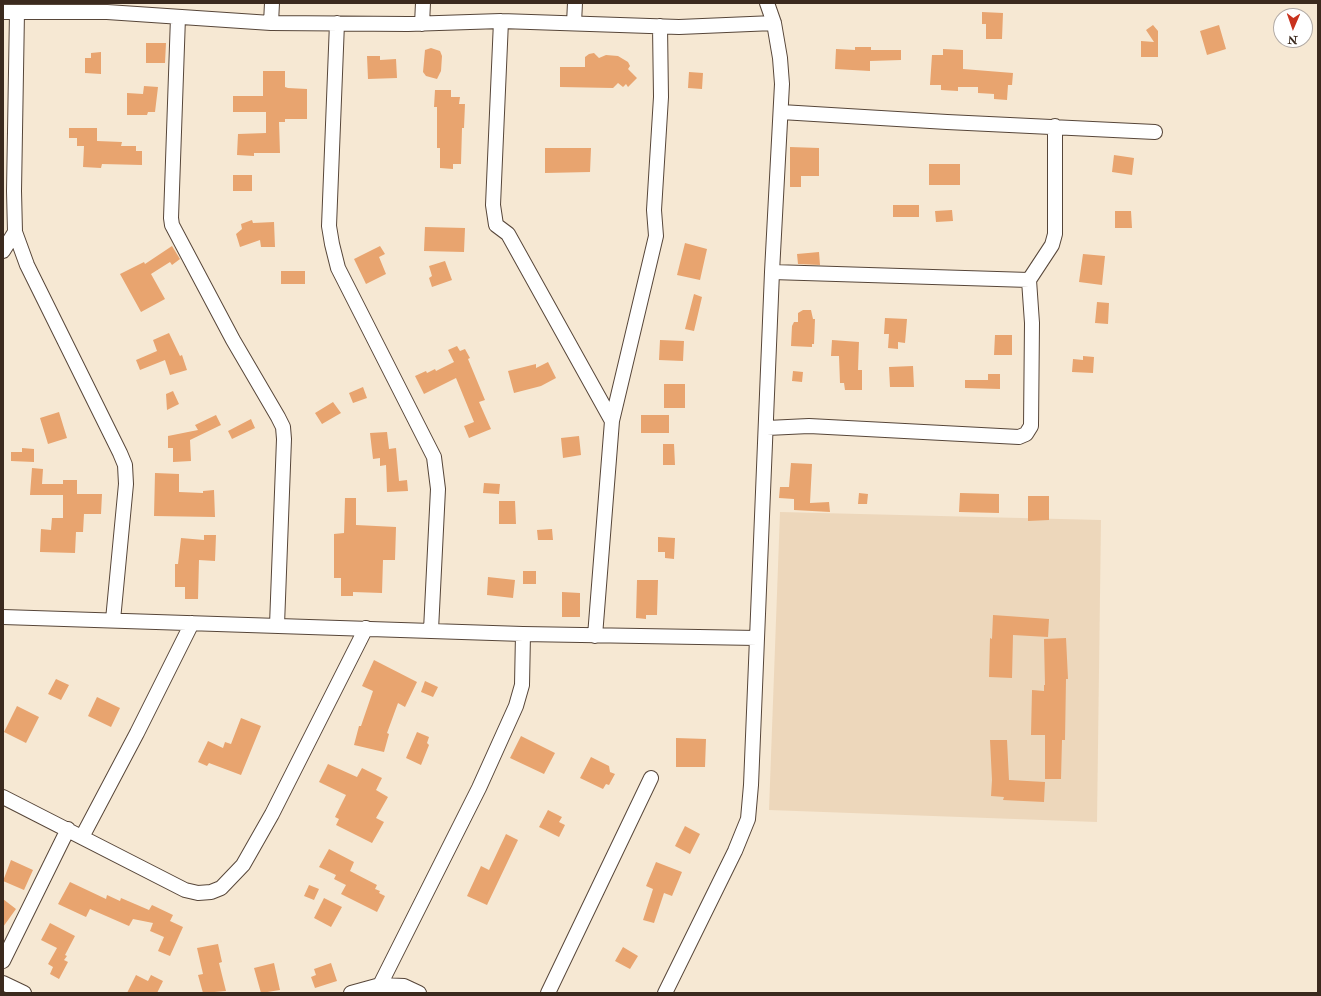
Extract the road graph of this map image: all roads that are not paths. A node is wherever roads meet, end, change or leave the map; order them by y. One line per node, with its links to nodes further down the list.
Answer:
1 (272, 3): 10 (street)
2 (423, 3): 14 (street)
3 (575, 3): 12 (street)
4 (767, 3): 13 (street)
5 (107, 8): 7 (street); 8 (street)
6 (3, 12): 7 (street)
7 (17, 12): 19 (street)
8 (178, 17): 10 (street); 28 (street)
9 (501, 21): 12 (street); 14 (street); 23 (street)
10 (272, 23): 11 (street)
11 (336, 23): 14 (street); 30 (street)
12 (574, 23): 15 (street)
13 (774, 23): 15 (street); 16 (street)
14 (422, 24)
15 (660, 26): 23 (street)
16 (781, 112): 17 (street); 21 (street)
17 (1055, 126): 18 (street); 22 (street)
18 (1155, 132)
19 (15, 232): 20 (street); 26 (street)
20 (3, 251)
21 (772, 272): 22 (street); 24 (street)
22 (1029, 280): 24 (street)
23 (612, 421): 32 (street)
24 (767, 428): 33 (street)
25 (3, 617): 26 (street)
26 (113, 620): 27 (street)
27 (192, 623): 28 (street); 37 (street)
28 (277, 626): 29 (street)
29 (366, 628): 30 (street); 37 (street)
30 (432, 630): 31 (street)
31 (523, 634): 32 (street); 39 (street)
32 (595, 636): 33 (street)
33 (757, 638): 45 (street)
34 (651, 778): 44 (street)
35 (3, 797): 36 (street)
36 (68, 830): 37 (street); 38 (street)
37 (82, 837)
38 (3, 961)
39 (380, 985): 42 (street); 43 (street)
40 (6, 987): 41 (street)
41 (24, 993)
42 (352, 993)
43 (419, 993)
44 (548, 993)
45 (665, 993)

